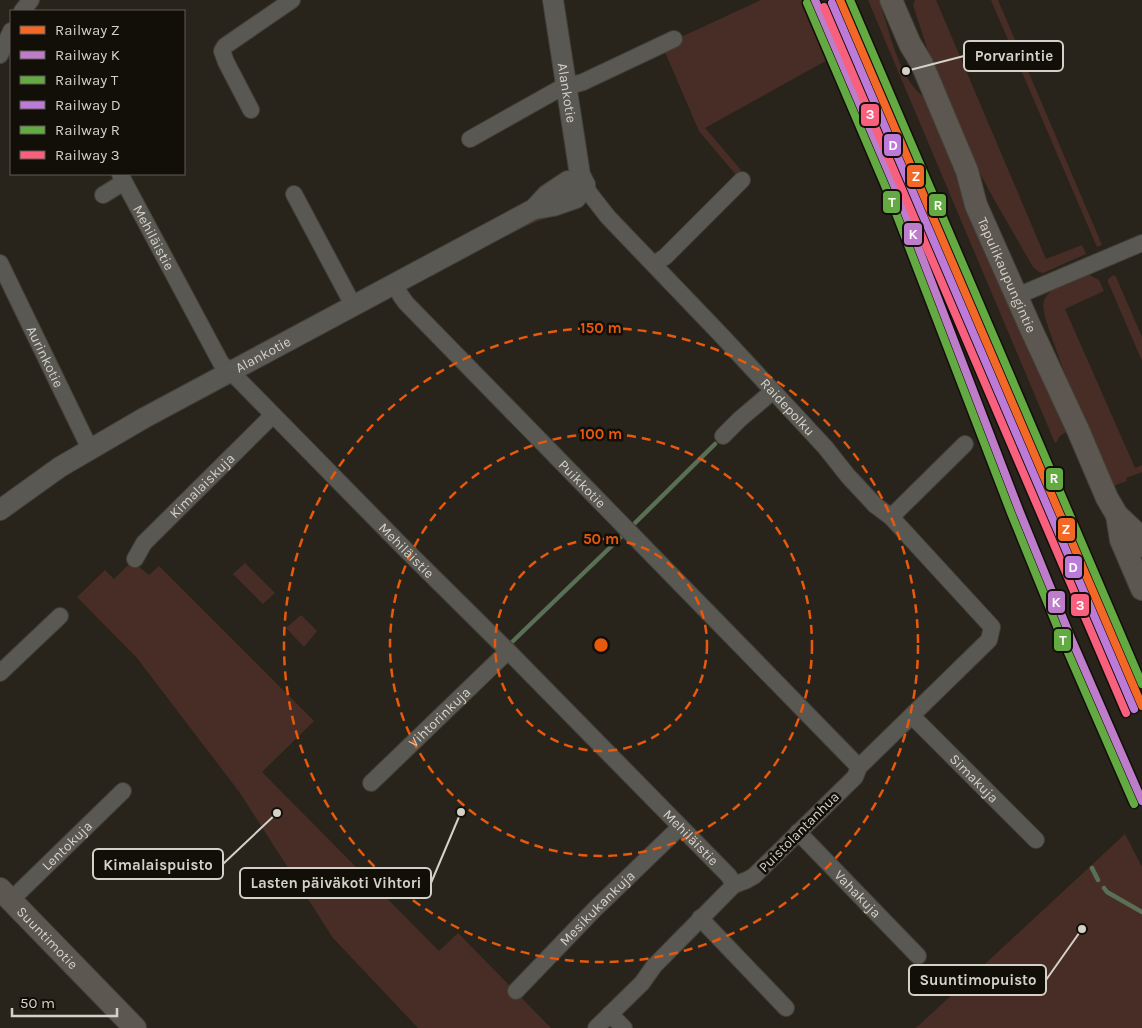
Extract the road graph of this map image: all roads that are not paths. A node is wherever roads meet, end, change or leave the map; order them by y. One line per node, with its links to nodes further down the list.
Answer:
1 (31, 0): 6 (street)
2 (292, 0): 12 (street)
3 (553, 0): 11 (street, Alankotie)
4 (891, 0): 10 (main road, Tapulikaupungintie)
5 (906, 0): 10 (main road, Tapulikaupungintie)
6 (23, 10)
7 (10, 33): 9 (street)
8 (674, 39): 11 (street)
9 (0, 55)
10 (922, 64): 23 (main road, Tapulikaupungintie)
11 (567, 86): 13 (street); 16 (street, Alankotie)
12 (250, 110)
13 (470, 139)
14 (122, 178): 18 (street, Mehiläistie); 25 (street, Mehiläistie)
15 (742, 180): 21 (street)
16 (584, 185): 21 (street, Raidepolku); 22 (street, Alankotie)
17 (294, 194): 24 (street)
18 (103, 195)
19 (1142, 243): 23 (street)
20 (0, 263): 30 (street, Aurinkotie)
21 (654, 264): 26 (street, Raidepolku)
22 (394, 284): 24 (street, Alankotie); 42 (street, Puikkotie)
23 (1023, 293): 32 (main road, Tapulikaupungintie)
24 (354, 305): 25 (street, Alankotie)
25 (230, 372): 27 (street, Mehiläistie); 30 (street, Alankotie)
26 (773, 391): 28 (street); 33 (street, Raidepolku)
27 (273, 414): 35 (street, Kimalaiskuja); 39 (street, Mehiläistie)
28 (723, 436)
29 (965, 444): 33 (street)
30 (90, 449): 31 (street, Alankotie)
31 (0, 510)
32 (1117, 515): 34 (main road, Tapulikaupungintie); 36 (main road, Tapulikaupungintie)
33 (891, 516): 38 (street, Raidepolku)
34 (1142, 546)
35 (135, 559)
36 (1142, 589)
37 (60, 616): 40 (street)
38 (992, 627): 41 (street, Puistolantanhua)
39 (508, 651): 43 (street, Vihtorinkuja); 45 (street, Mehiläistie)
40 (0, 673)
41 (912, 716): 42 (street, Puistolantanhua); 47 (street, Simakuja)
42 (859, 767): 46 (street, Puistolantanhua)
43 (371, 783)
44 (123, 791): 49 (street, Lentokuja)
45 (680, 827): 48 (street, Mehiläistie); 52 (street, Mesikukankuja)
46 (798, 832): 48 (street, Puistolantanhua); 51 (street, Vahakuja)
47 (1036, 840)
48 (734, 885): 50 (street, Puistolantanhua)
49 (5, 895): 55 (main road, Suuntimotie)
50 (700, 918): 53 (street); 54 (street, Puistolantanhua)
51 (918, 956)
52 (516, 991)
53 (786, 1008)
54 (610, 1014): 56 (street, Puistolantanhua); 57 (street)
55 (133, 1027)
56 (596, 1028)
57 (624, 1028)

